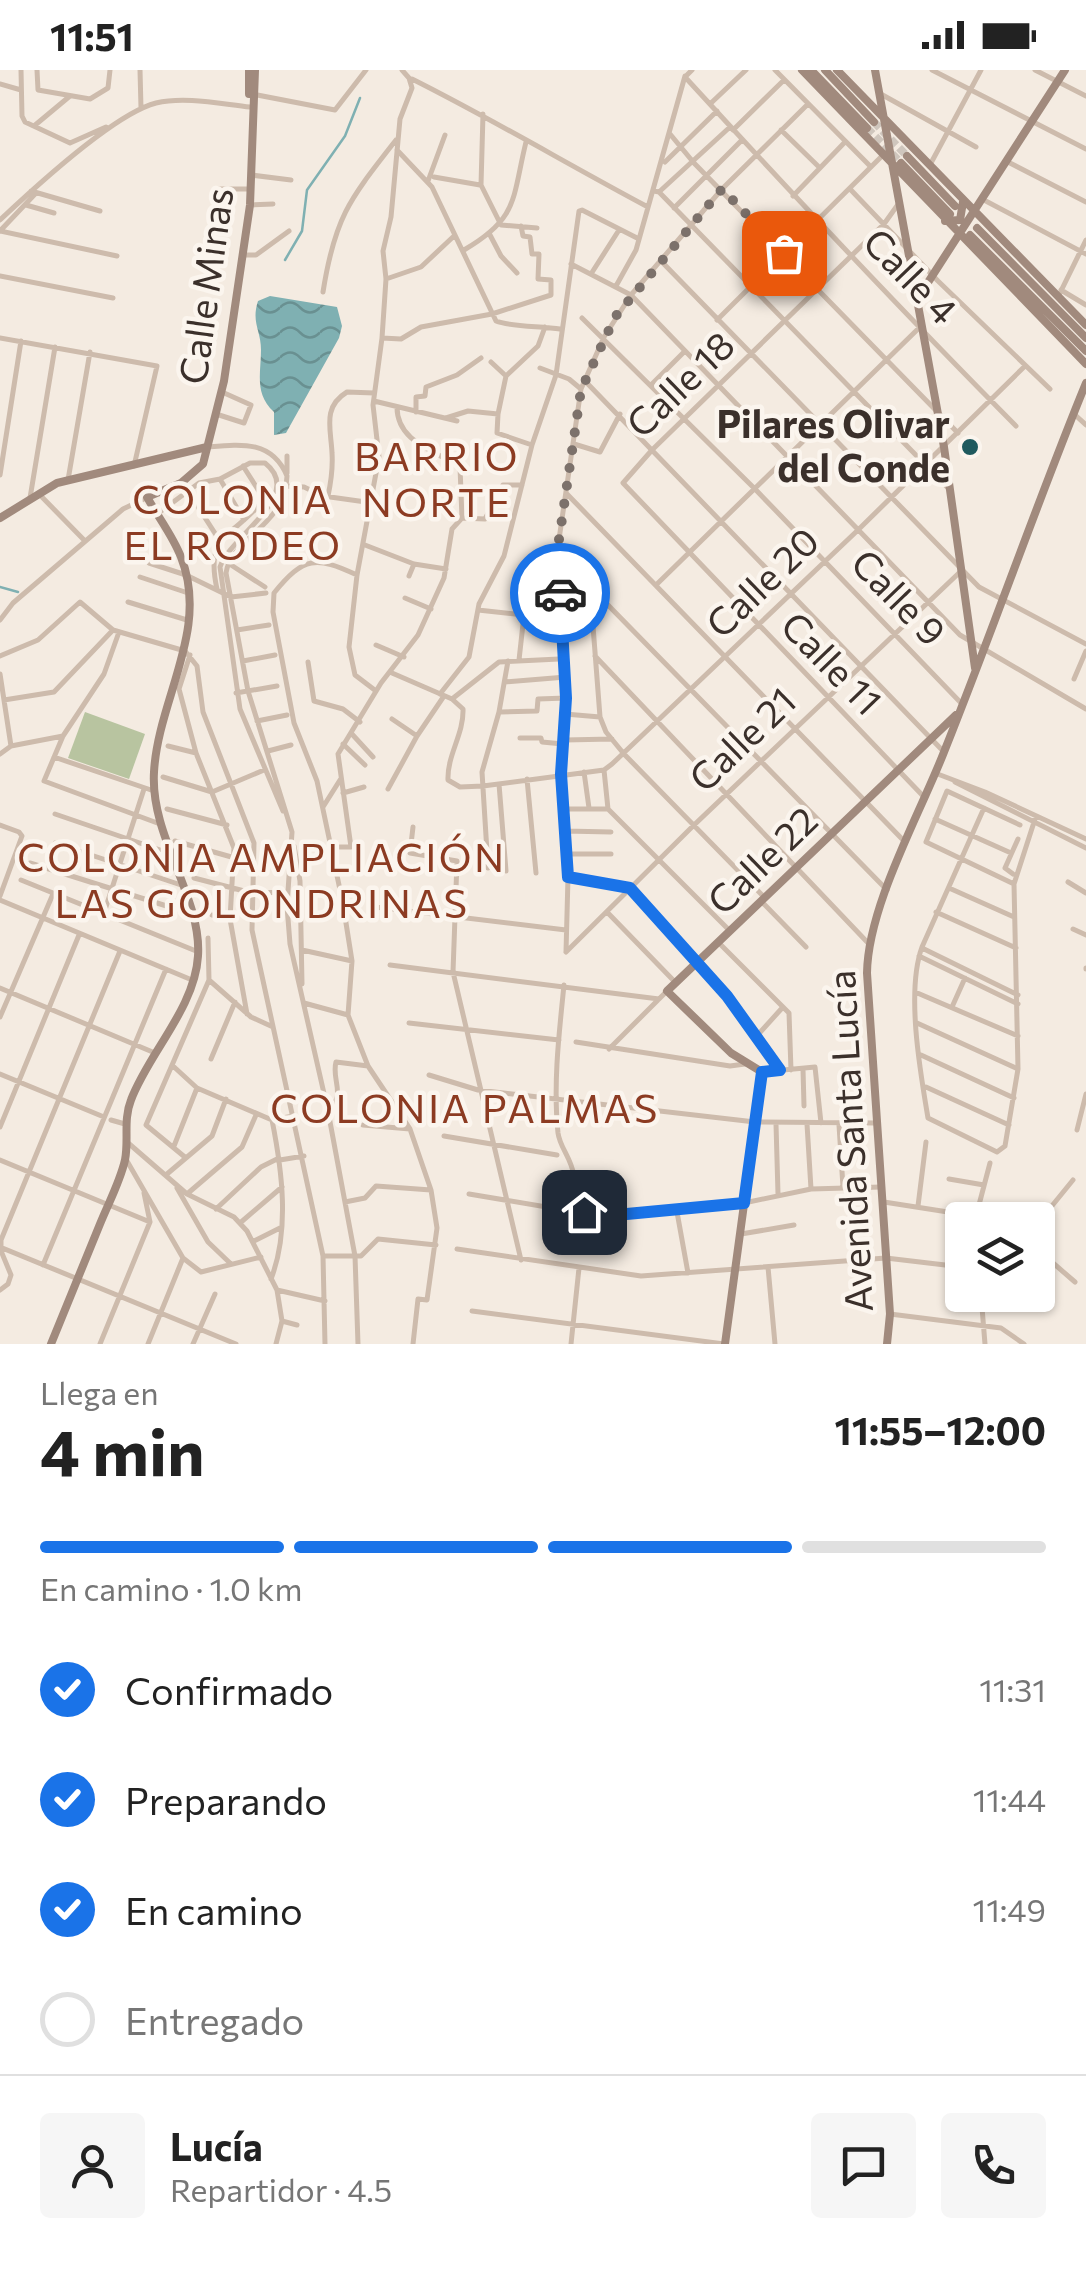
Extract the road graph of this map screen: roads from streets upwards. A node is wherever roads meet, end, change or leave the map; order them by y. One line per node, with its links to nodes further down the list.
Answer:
1 (21, 70): 24 (street)
2 (37, 70): 28 (street)
3 (110, 70): 28 (street)
4 (140, 70): 32 (street)
5 (252, 70): 27 (street, Calle Minas)
6 (366, 70): 27 (street)
7 (402, 70): 20 (street)
8 (746, 70): 30 (street)
9 (775, 70): 21 (street)
10 (802, 70): 53 (street)
11 (811, 70): 37 (street)
12 (825, 70): 37 (street)
13 (837, 70): 37 (street)
14 (875, 70): 26 (street)
15 (932, 70): 25 (street)
16 (981, 70): 25 (street)
17 (1035, 70): 22 (street)
18 (1066, 70): 22 (street)
19 (688, 72): 30 (street, Calle 4); 43 (street)
20 (410, 78): 35 (street); 45 (street)
21 (784, 80): 31 (street); 40 (street)
22 (1058, 82): 29 (street); 36 (street)
23 (0, 84): 24 (street)
24 (20, 90): 38 (street)
25 (970, 90): 36 (street); 42 (street)
26 (879, 93): 37 (street); 42 (street)
27 (251, 94): 33 (street, Calle Minas)
28 (70, 96): 38 (street)
29 (1086, 96)
30 (710, 104): 34 (street, Calle 4)
31 (808, 104): 41 (street); 48 (street)
32 (141, 108): 33 (street); 39 (street)
33 (251, 110): 63 (street, Calle Minas)
34 (716, 111): 40 (street, Calle 4); 49 (street)
35 (483, 114): 47 (street); 66 (street)
36 (1033, 122): 51 (street); 56 (street)
37 (875, 123): 53 (street); 59 (street)
38 (34, 126): 39 (street)
39 (110, 126): 72 (street)
40 (731, 129): 46 (street, Calle 4); 57 (street)
41 (781, 130): 54 (street); 60 (street)
42 (948, 131): 50 (street); 59 (street)
43 (670, 134): 49 (street); 58 (street)
44 (445, 135): 64 (street)
45 (398, 138): 52 (street); 118 (street)
46 (742, 140): 54 (street, Calle 4); 62 (street)
47 (526, 142): 80 (street); 89 (street)
48 (845, 142): 60 (street); 61 (street)
49 (681, 146): 57 (street); 58 (street)
50 (976, 147)
51 (1086, 149)
52 (398, 150): 64 (street); 114 (street)
53 (886, 152): 55 (street); 61 (street)
54 (755, 154): 70 (street); 73 (street, Calle 4)
55 (900, 161): 75 (street); 83 (street); 83 (street)
56 (1008, 162): 74 (street); 76 (street)
57 (694, 163): 62 (street); 71 (street)
58 (662, 164): 71 (street)
59 (929, 166): 83 (street)
60 (820, 168): 73 (street)
61 (871, 168): 68 (street)
62 (706, 174): 70 (street); 81 (street)
63 (251, 175): 65 (street); 69 (street, Calle Minas)
64 (431, 179): 66 (street); 98 (street)
65 (291, 180)
66 (481, 185): 89 (street)
67 (216, 188): 69 (street)
68 (850, 188): 87 (street); 88 (street)
69 (251, 189): 78 (street, Calle Minas)
70 (722, 189): 91 (street); 104 (street)
71 (656, 191): 80 (street); 81 (street)
72 (34, 192): 79 (street); 82 (street); 86 (street)
73 (793, 196): 87 (street, Calle 4)
74 (982, 200): 84 (street); 103 (street)
75 (900, 202): 88 (street, Calle 18); 101 (street)
76 (1086, 202)
77 (273, 204): 78 (street)
78 (250, 205): 105 (street, Calle Minas)
79 (26, 206): 85 (street); 94 (street)
80 (648, 208): 99 (street)
81 (674, 208): 91 (street)
82 (100, 210)
83 (953, 210): 84 (street); 97 (street)
84 (975, 211): 97 (street); 119 (street)
85 (54, 213)
86 (0, 220)
87 (816, 222): 104 (street); 107 (street, Calle 4)
88 (884, 224): 101 (street); 107 (street, Calle 18)
89 (501, 225): 90 (street); 96 (street)
90 (521, 226): 92 (street); 124 (street)
91 (692, 226): 108 (street); 116 (street)
92 (537, 228)
93 (620, 229): 99 (street); 109 (street); 111 (street)
94 (0, 231): 106 (street)
95 (289, 231): 105 (street)
96 (490, 235): 102 (street); 110 (street)
97 (959, 235): 113 (street); 145 (street)
98 (454, 236): 102 (street); 114 (street)
99 (639, 240): 115 (street)
100 (1086, 240): 103 (street)
101 (906, 248): 113 (street); 122 (street)
102 (463, 250): 124 (street)
103 (1083, 252): 119 (street)
104 (784, 253): 116 (street); 117 (street)
105 (243, 255): 156 (street, Calle Minas)
106 (116, 256)
107 (852, 256): 117 (street, Calle 18); 130 (street, Calle 4)
108 (661, 261): 120 (street); 126 (street)
109 (571, 264): 111 (street); 131 (street)
110 (517, 273)
111 (591, 274): 115 (street)
112 (0, 276): 121 (street)
113 (934, 276): 122 (street); 146 (street)
114 (386, 279): 134 (street)
115 (616, 286): 120 (street)
116 (750, 287): 126 (street); 127 (street)
117 (818, 289): 127 (street, Calle 18); 143 (street)
118 (323, 292)
119 (1060, 294): 123 (street); 128 (street)
120 (631, 295): 132 (street); 139 (street)
121 (113, 298)
122 (916, 300): 130 (street)
123 (1086, 304)
124 (492, 314): 129 (street); 134 (street)
125 (582, 318): 132 (street, Calle 9)
126 (717, 320): 141 (street)
127 (785, 322): 141 (street, Calle 18); 158 (street)
128 (1086, 325)
129 (545, 327): 131 (street); 149 (street)
130 (920, 327): 143 (street); 159 (street, Calle 4); 162 (street)
131 (560, 329): 148 (street)
132 (604, 336): 150 (street); 152 (street, Calle 9)
133 (0, 338): 136 (street)
134 (382, 338): 157 (street)
135 (1086, 338): 140 (street)
136 (21, 342): 137 (street); 186 (street)
137 (55, 347): 138 (street); 202 (street)
138 (90, 352): 184 (street); 190 (street)
139 (684, 352): 152 (street); 153 (street)
140 (1086, 352)
141 (750, 356): 153 (street, Calle 18); 171 (street)
142 (482, 358): 163 (street)
143 (888, 360): 158 (street); 162 (street)
144 (491, 362): 149 (street)
145 (1086, 364)
146 (1024, 367): 154 (street); 159 (street, Calle 20)
147 (540, 368): 148 (street)
148 (556, 374): 155 (street); 176 (street)
149 (506, 376): 165 (street)
150 (585, 381): 155 (street); 166 (street)
151 (1086, 383): 167 (street, Avenida Santa Lucía)
152 (652, 384): 169 (street, Calle 9)
153 (719, 386): 169 (street, Calle 18); 181 (street)
154 (1050, 389)
155 (581, 390): 175 (street)
156 (222, 392): 164 (street, Calle Minas); 164 (street)
157 (374, 392): 160 (street); 199 (street)
158 (854, 394): 171 (street); 183 (street)
159 (991, 400): 173 (street, Calle 4); 174 (street, Calle 20)
160 (374, 401): 161 (street); 203 (street)
161 (397, 407): 163 (street); 206 (street)
162 (936, 408): 174 (street); 178 (street)
163 (416, 412): 168 (street)
164 (216, 414): 177 (street, Calle Minas)
165 (498, 414): 168 (street); 176 (street)
166 (620, 414): 175 (street); 179 (street)
167 (1074, 414): 172 (street); 232 (street, Avenida Santa Lucía)
168 (446, 418): 170 (street)
169 (685, 419): 179 (street, Calle 18); 194 (street, Calle 9)
170 (457, 421)
171 (821, 425): 181 (street); 201 (street)
172 (1086, 425)
173 (1016, 426)
174 (958, 432): 178 (street, Calle 20)
175 (574, 444): 198 (street)
176 (532, 445): 193 (street)
177 (207, 447): 182 (street, Calle Minas); 184 (street); 187 (street)
178 (944, 447): 183 (street, Calle 20); 195 (street)
179 (652, 450): 188 (street, Calle 18); 208 (street)
180 (287, 456): 187 (street)
181 (788, 457): 194 (street); 209 (street)
182 (203, 464): 191 (street, Calle Minas); 200 (street)
183 (924, 465): 195 (street); 201 (street, Calle 20)
184 (134, 466): 190 (street)
185 (243, 466): 189 (street); 207 (street); 227 (street)
186 (0, 475)
187 (286, 476): 192 (street)
188 (625, 477): 213 (street, Calle 11)
189 (220, 479): 191 (street); 207 (street)
190 (68, 480): 197 (street)
191 (199, 483): 196 (street)
192 (286, 486): 199 (street); 217 (street)
193 (523, 486): 206 (street); 236 (street)
194 (755, 489): 208 (street); 216 (street, Calle 9)
195 (950, 491): 220 (street)
196 (189, 493): 204 (street); 210 (street)
197 (39, 494): 202 (street); 211 (street)
198 (566, 494): 214 (street); 225 (street)
199 (328, 496): 203 (street)
200 (147, 497): 204 (street); 211 (street)
201 (891, 498): 209 (street, Calle 20); 220 (street)
202 (30, 501): 205 (street)
203 (373, 503): 212 (street)
204 (157, 514): 221 (street)
205 (0, 518)
206 (462, 518): 219 (street)
207 (244, 520): 210 (street)
208 (721, 522): 213 (street); 229 (street)
209 (858, 530): 216 (street, Calle 20); 233 (street)
210 (220, 541): 227 (street)
211 (86, 542): 237 (street)
212 (365, 544): 218 (street); 222 (street)
213 (689, 552): 225 (street); 240 (street, Calle 11)
214 (557, 553): 226 (street); 263 (street)
215 (148, 562): 221 (street)
216 (824, 562): 229 (street, Calle 20); 243 (street, Calle 9)
217 (228, 563): 230 (street); 230 (street)
218 (414, 564): 219 (street); 223 (street)
219 (446, 569): 235 (street)
220 (962, 570): 232 (street); 233 (street, Calle 21); 244 (street)
221 (186, 575): 227 (street); 228 (street)
222 (357, 575): 269 (street); 328 (street)
223 (409, 576)
224 (140, 577): 228 (street)
225 (656, 585): 253 (street)
226 (590, 587): 251 (street); 267 (street)
227 (219, 590): 230 (street); 270 (street)
228 (188, 593): 238 (street)
229 (790, 594): 240 (street, Calle 20); 259 (street)
230 (231, 597): 241 (street)
231 (405, 598): 235 (street)
232 (1000, 600): 246 (street); 247 (street, Avenida Santa Lucía)
233 (927, 601): 243 (street, Calle 21); 244 (street)
234 (128, 602): 238 (street)
235 (431, 609): 252 (street)
236 (478, 610): 257 (street); 271 (street)
237 (0, 620)
238 (190, 621): 248 (street)
239 (268, 625): 241 (street)
240 (757, 626): 253 (street, Calle 20); 273 (street, Calle 11)
241 (237, 630): 255 (street)
242 (116, 631): 248 (street); 250 (street); 275 (street); 289 (street)
243 (894, 633): 259 (street, Calle 21); 276 (street, Calle 9)
244 (972, 641): 247 (street); 260 (street)
245 (376, 645): 252 (street)
246 (1086, 647): 264 (street)
247 (984, 649): 260 (street, Avenida Santa Lucía); 277 (street)
248 (188, 652): 301 (street); 317 (street); 322 (street)
249 (274, 655): 255 (street)
250 (0, 656)
251 (595, 656): 282 (street); 286 (street)
252 (404, 658): 261 (street)
253 (724, 658): 267 (street, Calle 20); 287 (street)
254 (559, 660): 257 (street)
255 (243, 661): 268 (street)
256 (508, 661): 257 (street); 265 (street); 274 (street)
257 (519, 661)
258 (308, 662): 285 (street)
259 (861, 665): 273 (street, Calle 21); 293 (street)
260 (976, 672): 276 (street, Avenida Santa Lucía)
261 (392, 673): 269 (street); 271 (street)
262 (0, 674): 275 (street)
263 (566, 677): 265 (street); 272 (street)
264 (1074, 678)
265 (505, 682): 278 (street)
266 (277, 686): 268 (street)
267 (690, 690): 286 (street, Calle 20); 306 (street)
268 (248, 691): 270 (street); 284 (street)
269 (376, 691): 285 (street)
270 (236, 693): 308 (street)
271 (442, 695): 274 (street); 290 (street)
272 (566, 698): 278 (street); 279 (street)
273 (827, 698): 287 (street, Calle 21); 310 (street, Calle 11)
274 (452, 699): 319 (street)
275 (4, 700): 297 (street)
276 (962, 704): 280 (street, Avenida Santa Lucía)
277 (1086, 709)
278 (499, 712): 319 (street)
279 (565, 714): 282 (street); 294 (street)
280 (957, 714): 293 (street, Calle 22); 300 (street, Avenida Santa Lucía)
281 (287, 715): 284 (street)
282 (600, 717): 292 (street)
283 (392, 719): 290 (street)
284 (257, 721): 299 (street)
285 (360, 722): 288 (street)
286 (658, 722): 303 (street, Calle 20); 325 (street)
287 (794, 729): 306 (street, Calle 21); 327 (street)
288 (351, 733): 295 (street); 305 (street)
289 (64, 736): 297 (street); 304 (street)
290 (417, 736): 321 (street)
291 (520, 738): 294 (street)
292 (612, 739): 294 (street); 303 (street)
293 (930, 740): 300 (street); 310 (street, Calle 22)
294 (563, 742): 313 (street)
295 (343, 744): 307 (street); 315 (street)
296 (290, 745): 299 (street)
297 (10, 746): 302 (street)
298 (168, 746): 301 (street)
299 (268, 752): 336 (street)
300 (944, 752): 312 (street, Avenida Santa Lucía)
301 (196, 753): 323 (street)
302 (0, 754)
303 (624, 754): 309 (street, Calle 20); 343 (street)
304 (54, 757): 322 (street); 335 (street)
305 (373, 757)
306 (760, 762): 325 (street, Calle 21); 347 (street)
307 (366, 765)
308 (264, 770): 317 (street); 336 (street)
309 (604, 770): 311 (street); 333 (street)
310 (897, 771): 326 (street, Calle 11); 327 (street, Calle 22)
311 (584, 772): 313 (street); 329 (street)
312 (935, 773): 326 (street, Avenida Santa Lucía); 338 (street)
313 (561, 774): 316 (street); 332 (street)
314 (163, 777): 323 (street)
315 (340, 778): 324 (street); 328 (street)
316 (527, 780): 318 (street); 370 (street)
317 (231, 783): 323 (street); 384 (street)
318 (499, 783): 319 (street); 369 (street)
319 (483, 786): 368 (street)
320 (364, 787): 324 (street)
321 (388, 788)
322 (149, 790): 335 (street); 339 (street)
323 (212, 792): 340 (street)
324 (343, 793): 356 (street)
325 (727, 795): 343 (street, Calle 21); 367 (street)
326 (925, 798): 355 (street, Avenida Santa Lucía)
327 (864, 803): 347 (street, Calle 22); 355 (street)
328 (323, 807): 356 (street)
329 (589, 808): 332 (street); 333 (street)
330 (984, 808): 337 (street); 342 (street); 348 (street)
331 (166, 809): 340 (street)
332 (563, 809): 345 (street)
333 (608, 809): 363 (street)
334 (55, 814): 349 (street)
335 (136, 815): 339 (street); 349 (street)
336 (287, 818): 354 (street)
337 (934, 819): 348 (street); 364 (street)
338 (1034, 820): 350 (street); 357 (street); 371 (street)
339 (160, 824): 358 (street)
340 (226, 824): 362 (street)
341 (0, 825): 387 (street)
342 (1020, 825)
343 (694, 826): 363 (street, Calle 21); 388 (street)
344 (412, 827): 395 (street)
345 (565, 830): 346 (street); 360 (street)
346 (611, 832)
347 (832, 834): 367 (street, Calle 22); 382 (street)
348 (972, 835): 359 (street); 364 (street)
349 (127, 839): 358 (street); 366 (street)
350 (1086, 839)
351 (1018, 840): 359 (street)
352 (175, 841): 362 (street)
353 (55, 843): 366 (street)
354 (294, 843): 383 (street); 410 (street)
355 (906, 843): 382 (street, Avenida Santa Lucía)
356 (331, 847): 414 (street)
357 (1086, 848)
358 (169, 853): 377 (street)
359 (1012, 853): 371 (street)
360 (566, 854): 361 (street); 372 (street)
361 (611, 854)
362 (234, 858): 380 (street)
363 (660, 858): 378 (street, Calle 21); 401 (street)
364 (961, 860): 376 (street); 379 (street)
365 (30, 862): 381 (street)
366 (117, 866): 377 (street); 381 (street)
367 (797, 867): 388 (street, Calle 22); 406 (street)
368 (488, 868)
369 (506, 870)
370 (536, 873)
371 (1014, 874): 376 (street)
372 (568, 877): 378 (street); 400 (street)
373 (194, 878): 380 (street)
374 (20, 880): 386 (street)
375 (1068, 882): 385 (street)
376 (1014, 884): 397 (street)
377 (182, 885): 393 (street)
378 (630, 888): 391 (street, Calle 21); 415 (street)
379 (949, 888): 392 (street); 397 (street)
380 (232, 889): 384 (street); 398 (street)
381 (110, 890): 390 (street); 393 (street)
382 (887, 890): 406 (street, Avenida Santa Lucía)
383 (288, 892): 384 (street); 430 (street)
384 (252, 893): 442 (street)
385 (1086, 893)
386 (54, 894): 390 (street); 396 (street)
387 (0, 898): 396 (street)
388 (763, 899): 401 (street, Calle 22); 407 (street)
389 (376, 908): 395 (street)
390 (104, 912): 412 (street)
391 (608, 912): 400 (street, Calle 21); 422 (street)
392 (936, 912): 408 (street); 409 (street)
393 (192, 914): 412 (street)
394 (212, 915): 398 (street)
395 (456, 916): 400 (street); 418 (street)
396 (41, 918): 402 (street); 427 (street)
397 (1014, 918): 409 (street)
398 (230, 919): 436 (street)
399 (1074, 929): 403 (street)
400 (566, 930)
401 (730, 931): 405 (street, Calle 22)
402 (79, 934): 411 (street); 434 (street)
403 (1086, 935)
404 (208, 938): 421 (street)
405 (718, 942): 415 (street, Calle 22); 433 (street)
406 (869, 944): 480 (street, Avenida Santa Lucía)
407 (806, 947)
408 (922, 948): 413 (street); 419 (street)
409 (1016, 948): 428 (street)
410 (302, 950): 414 (street); 430 (street)
411 (120, 951): 417 (street); 441 (street)
412 (199, 952): 420 (street)
413 (919, 956): 419 (street); 426 (street)
414 (352, 960): 437 (street)
415 (698, 961): 422 (street, Calle 22); 445 (street)
416 (390, 965): 418 (street)
417 (166, 969): 420 (street); 448 (street)
418 (453, 972): 423 (street); 443 (street)
419 (967, 974): 428 (street); 432 (street); 435 (street)
420 (192, 980): 450 (street)
421 (209, 980): 431 (street); 454 (street)
422 (676, 983): 425 (street, Calle 22)
423 (564, 985): 429 (street); 446 (street)
424 (0, 988): 427 (street)
425 (667, 991): 429 (street, Calle 22); 453 (street)
426 (914, 991): 435 (street); 440 (street)
427 (10, 992): 434 (street); 438 (street)
428 (1018, 995): 432 (street)
429 (659, 999): 449 (street, Calle 22)
430 (303, 1000): 437 (street); 473 (street)
431 (236, 1002): 436 (street); 452 (street)
432 (1018, 1004): 444 (street)
433 (783, 1006): 445 (street); 458 (street)
434 (50, 1008): 441 (street); 463 (street)
435 (952, 1008): 444 (street)
436 (247, 1014): 442 (street)
437 (348, 1014): 455 (street)
438 (0, 1017)
439 (409, 1022): 443 (street)
440 (917, 1022): 451 (street); 459 (street)
441 (91, 1026): 448 (street); 468 (street)
442 (274, 1027): 475 (street)
443 (466, 1030): 446 (street); 466 (street)
444 (1018, 1036): 459 (street)
445 (755, 1038): 457 (street)
446 (559, 1040): 469 (street)
447 (576, 1042): 449 (street)
448 (135, 1044): 450 (street); 476 (street)
449 (609, 1049): 453 (street)
450 (158, 1054): 481 (street)
451 (920, 1054): 464 (street); 470 (street)
452 (211, 1059)
453 (748, 1064): 460 (street)
454 (173, 1066): 465 (street); 494 (street)
455 (368, 1066): 473 (street); 488 (street)
456 (803, 1068): 458 (street); 472 (street); 479 (street)
457 (780, 1070): 458 (street); 460 (street)
458 (791, 1070)
459 (1018, 1070): 470 (street)
460 (762, 1072): 478 (street)
461 (0, 1074): 463 (street)
462 (430, 1075): 466 (street)
463 (19, 1082): 468 (street); 487 (street)
464 (924, 1086): 486 (street); 486 (street)
465 (197, 1088): 471 (street); 494 (street)
466 (478, 1090): 469 (street); 492 (street)
467 (1086, 1094): 489 (street)
468 (60, 1098): 476 (street); 502 (street)
469 (556, 1098): 478 (street); 504 (street)
470 (1014, 1098): 486 (street)
471 (226, 1099): 474 (street); 498 (street)
472 (804, 1106)
473 (328, 1110): 520 (street)
474 (256, 1114): 477 (street); 516 (street)
475 (294, 1116): 477 (street); 496 (street)
476 (108, 1118): 481 (street); 513 (street)
477 (272, 1120): 499 (street)
478 (755, 1122): 482 (street); 524 (street)
479 (821, 1123): 483 (street); 484 (street)
480 (876, 1123): 484 (street); 511 (street, Avenida Santa Lucía)
481 (126, 1124): 491 (street)
482 (776, 1124): 483 (street); 518 (street)
483 (807, 1124): 512 (street)
484 (838, 1124): 510 (street)
485 (362, 1125): 488 (street)
486 (1009, 1125)
487 (0, 1127)
488 (410, 1129): 515 (street)
489 (1077, 1130)
490 (444, 1136): 492 (street)
491 (125, 1140): 497 (street); 503 (street)
492 (494, 1142): 495 (street); 519 (street)
493 (926, 1142): 526 (street)
494 (174, 1146): 498 (street)
495 (556, 1155)
496 (304, 1156): 499 (street); 539 (street)
497 (126, 1158): 514 (street); 525 (street)
498 (186, 1158): 503 (street)
499 (280, 1158): 509 (street); 527 (street)
500 (0, 1160): 502 (street)
501 (990, 1163): 508 (street)
502 (30, 1172): 513 (street); 537 (street)
503 (167, 1174): 507 (street)
504 (574, 1176)
505 (949, 1179): 508 (street)
506 (1073, 1180): 523 (street)
507 (176, 1185): 516 (street); 546 (street)
508 (984, 1185): 522 (street)
509 (282, 1187): 531 (street); 533 (street)
510 (843, 1187): 511 (street); 512 (street)
511 (881, 1187): 521 (street, Avenida Santa Lucía)
512 (810, 1189): 518 (street)
513 (74, 1190): 525 (street); 545 (street)
514 (143, 1190): 530 (street); 542 (street)
515 (431, 1190): 520 (street); 536 (street)
516 (187, 1194): 527 (street)
517 (468, 1194): 519 (street)
518 (778, 1194): 524 (street)
519 (507, 1200): 528 (street); 544 (street)
520 (345, 1202): 540 (street)
521 (882, 1202): 526 (street); 543 (street, Avenida Santa Lucía)
522 (979, 1202)
523 (1055, 1202)
524 (744, 1203): 528 (street); 534 (street)
525 (108, 1205): 530 (street); 553 (street)
526 (918, 1206): 529 (street)
527 (216, 1208): 531 (street)
528 (678, 1211): 552 (street)
529 (945, 1211)
530 (150, 1222): 559 (street)
531 (240, 1223): 535 (street)
532 (794, 1225): 534 (street)
533 (280, 1228): 535 (street); 554 (street)
534 (740, 1234): 551 (street)
535 (254, 1241): 541 (street)
536 (436, 1244): 540 (street); 578 (street)
537 (0, 1247): 545 (street); 556 (street)
538 (457, 1248): 544 (street)
539 (323, 1256): 540 (street); 560 (street)
540 (355, 1256): 577 (street)
541 (261, 1257): 546 (street); 554 (street)
542 (183, 1258): 546 (street); 563 (street)
543 (886, 1258): 547 (street); 549 (street); 564 (street, Avenida Santa Lucía)
544 (521, 1260): 550 (street)
545 (43, 1265): 553 (street)
546 (232, 1265)
547 (945, 1265)
548 (1055, 1265): 555 (street)
549 (768, 1267): 551 (street); 581 (street)
550 (579, 1268): 552 (street); 567 (street)
551 (736, 1269): 552 (street); 580 (street)
552 (688, 1273)
553 (78, 1278): 559 (street); 570 (street)
554 (271, 1279): 557 (street)
555 (1075, 1282)
556 (0, 1290)
557 (277, 1290): 560 (street); 565 (street)
558 (214, 1294): 569 (street)
559 (120, 1296): 563 (street); 571 (street)
560 (324, 1300): 576 (street)
561 (472, 1311): 567 (street)
562 (983, 1312): 568 (street)
563 (160, 1313): 569 (street); 572 (street)
564 (890, 1314): 568 (street); 582 (street, Avenida Santa Lucía)
565 (282, 1321): 566 (street); 575 (street)
566 (297, 1325)
567 (574, 1325): 579 (street); 580 (street)
568 (984, 1326): 583 (street); 584 (street)
569 (199, 1330): 573 (street); 574 (street)
570 (50, 1344)
571 (100, 1344)
572 (148, 1344)
573 (193, 1344)
574 (236, 1344)
575 (276, 1344)
576 (325, 1344)
577 (358, 1344)
578 (414, 1344)
579 (571, 1344)
580 (724, 1344)
581 (775, 1344)
582 (887, 1344)
583 (985, 1344)
584 (1024, 1344)

